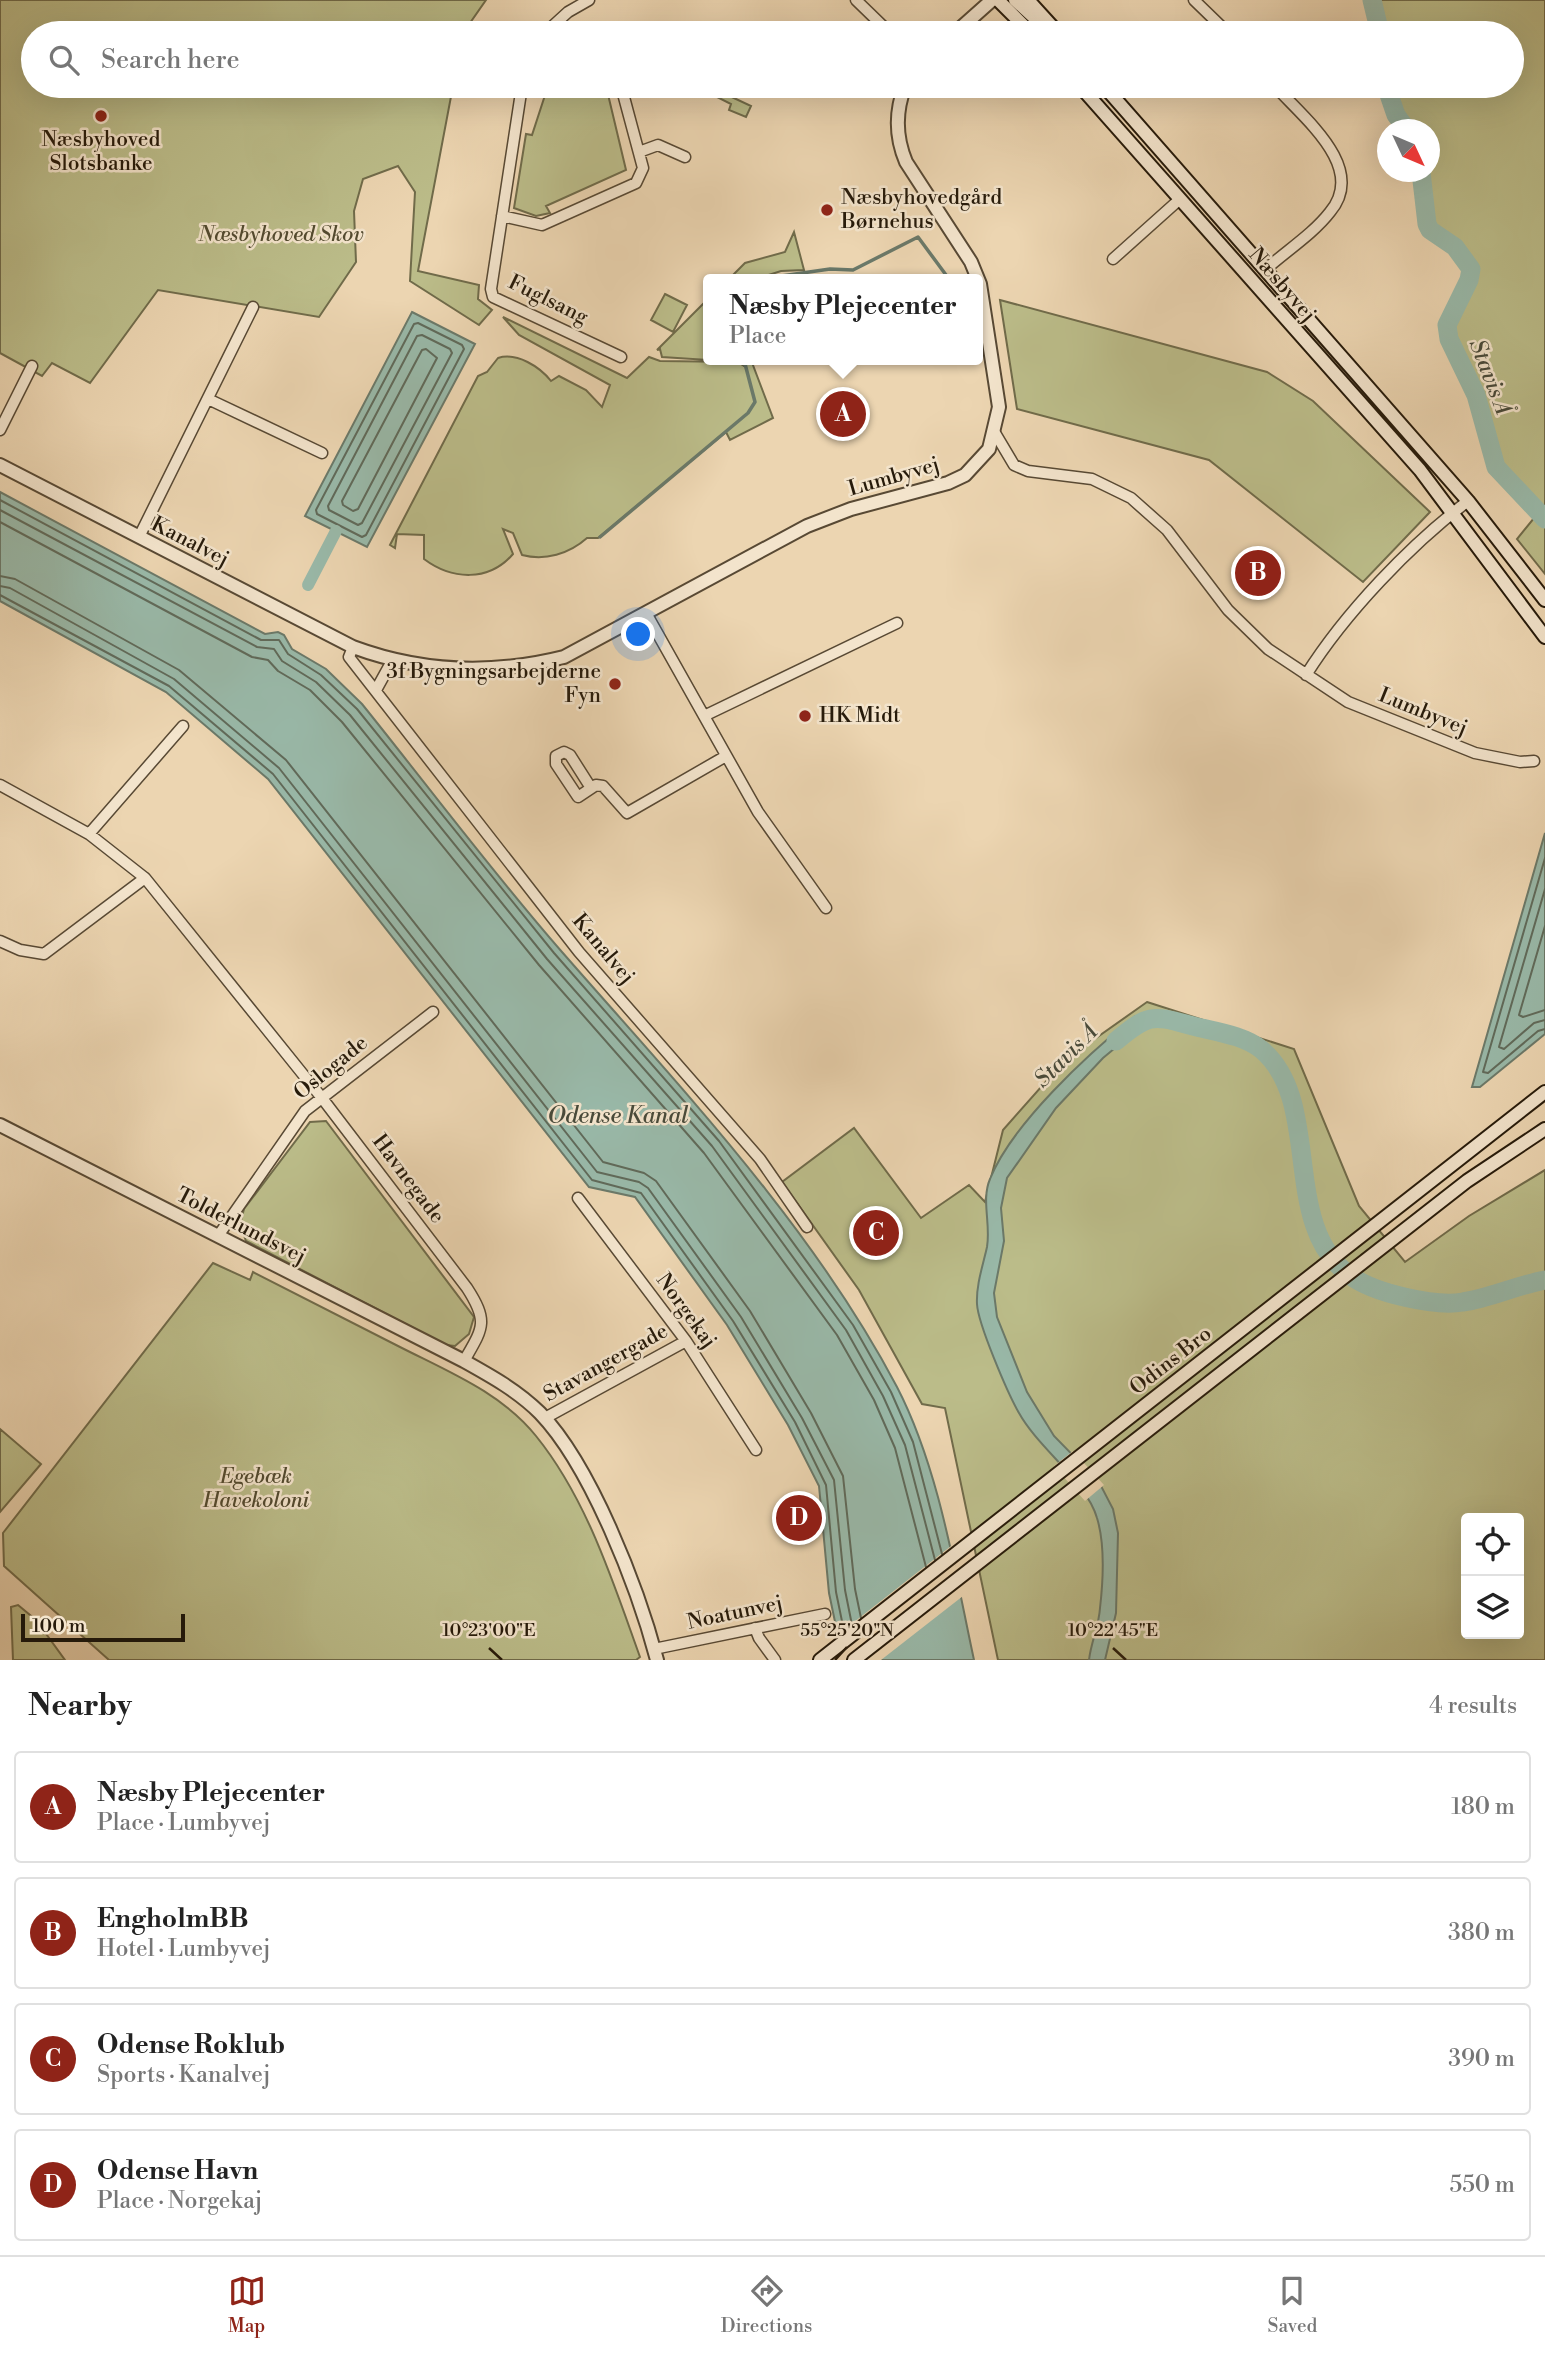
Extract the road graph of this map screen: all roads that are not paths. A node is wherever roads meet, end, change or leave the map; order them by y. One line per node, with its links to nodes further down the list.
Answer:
1 (589, 0): 8 (street)
2 (856, 0): 9 (street)
3 (992, 0): 10 (main road)
4 (998, 0): 11 (main road)
5 (1014, 0): 12 (main road)
6 (1028, 0): 13 (main road)
7 (1194, 0): 14 (street)
8 (558, 21)
9 (878, 21)
10 (968, 21)
11 (1019, 21)
12 (1038, 21)
13 (1047, 21)
14 (1216, 21)
15 (520, 98): 24 (street, Fuglsang)
16 (624, 98): 21 (street)
17 (902, 98): 27 (main road)
18 (1091, 98): 23 (main road, Næsbyvej)
19 (1114, 98): 26 (main road, Næsbyvej)
20 (1285, 98): 26 (street)
21 (639, 152): 22 (street); 24 (street)
22 (685, 157)
23 (1180, 198): 25 (street); 38 (main road, Næsbyvej)
24 (502, 216): 30 (street, Fuglsang)
25 (1113, 259)
26 (1265, 270): 37 (main road, Næsbyvej)
27 (976, 274)
28 (983, 303): 34 (main road)
29 (253, 307): 32 (street)
30 (621, 357)
31 (32, 366): 33 (street)
32 (208, 399): 35 (street); 39 (street)
33 (0, 430)
34 (995, 433): 41 (main road, Lumbyvej); 46 (street, Lumbyvej)
35 (321, 453)
36 (0, 465): 39 (main road, Kanalvej)
37 (1468, 501): 38 (street); 40 (main road, Næsbyvej)
38 (1453, 513): 43 (main road, Næsbyvej); 46 (street)
39 (139, 537): 44 (main road, Kanalvej)
40 (1545, 600)
41 (646, 613): 45 (main road, Lumbyvej); 48 (street)
42 (897, 623): 48 (street)
43 (1545, 637)
44 (353, 647): 45 (main road, Lumbyvej); 47 (street, Kanalvej)
45 (392, 661): 47 (street)
46 (1306, 675): 51 (street, Lumbyvej)
47 (376, 690): 64 (street, Kanalvej)
48 (704, 716): 50 (street)
49 (183, 726): 54 (street)
50 (726, 756): 53 (street); 56 (street)
51 (1534, 761)
52 (0, 785): 54 (street, Havnegade)
53 (591, 788)
54 (89, 834): 55 (street, Havnegade)
55 (145, 878): 57 (street); 60 (street, Havnegade)
56 (825, 908)
57 (0, 940)
58 (433, 1012): 60 (street, Oslogade)
59 (1545, 1092): 74 (main road, Odins Bro)
60 (322, 1098): 65 (street, Oslogade); 67 (street, Havnegade)
61 (0, 1125): 65 (main road, Tolderlundsvej)
62 (1545, 1131): 75 (main road, Odins Bro)
63 (578, 1198): 66 (street, Norgekaj)
64 (807, 1227)
65 (218, 1236): 67 (main road, Tolderlundsvej)
66 (686, 1341): 68 (street, Stavangergade); 69 (street, Norgekaj)
67 (464, 1361): 68 (main road)
68 (545, 1418): 72 (main road)
69 (756, 1450)
70 (825, 1614): 71 (street, Noatunvej)
71 (755, 1628): 72 (street, Noatunvej); 73 (street)
72 (655, 1655)
73 (775, 1660)
74 (820, 1660)
75 (854, 1660)

